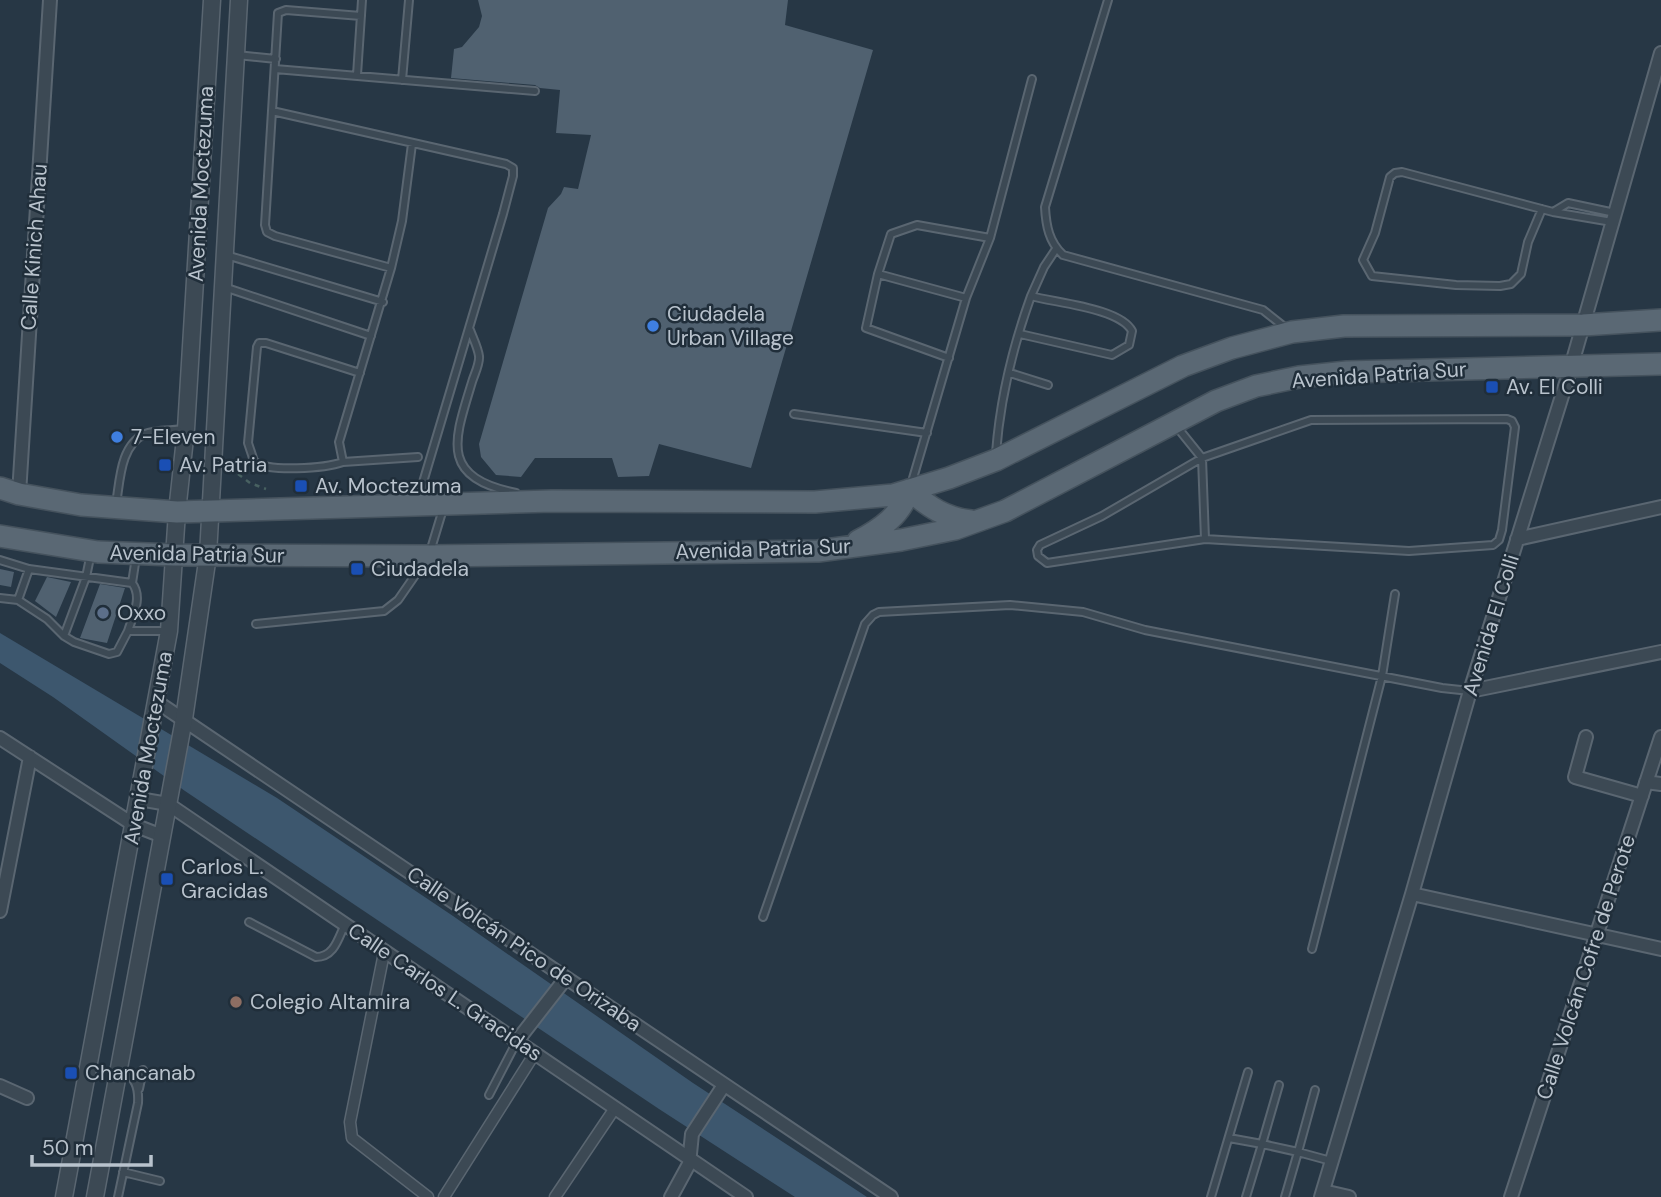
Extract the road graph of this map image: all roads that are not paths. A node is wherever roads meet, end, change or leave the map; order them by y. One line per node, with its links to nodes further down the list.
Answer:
1 (50, 0): 51 (street, Calle Kinich Ahau)
2 (212, 0): 44 (street, Avenida Moctezuma)
3 (239, 0): 9 (street, Avenida Moctezuma)
4 (362, 0): 7 (lane)
5 (409, 0): 14 (lane)
6 (1108, 0): 22 (lane)
7 (361, 16): 10 (lane); 12 (lane)
8 (1661, 53): 20 (street, Avenida El Colli)
9 (236, 55): 10 (lane); 23 (street, Avenida Moctezuma)
10 (276, 59): 11 (lane)
11 (275, 69): 12 (lane); 16 (lane)
12 (357, 75): 14 (lane)
13 (1032, 79): 21 (lane)
14 (402, 80): 15 (lane)
15 (535, 90)
16 (272, 111): 17 (lane); 24 (lane)
17 (412, 144): 24 (lane); 32 (lane)
18 (1542, 209): 18 (lane); 19 (lane)
19 (1552, 212): 20 (lane); 20 (lane)
20 (1614, 217): 31 (street, Avenida El Colli)
21 (990, 239): 25 (lane); 28 (lane)
22 (1056, 249): 27 (lane); 33 (lane)
23 (224, 254): 26 (street, Avenida Moctezuma); 29 (lane)
24 (391, 268): 29 (lane)
25 (878, 274): 28 (lane); 36 (lane)
26 (222, 287): 35 (lane); 58 (street, Avenida Moctezuma)
27 (1031, 296): 34 (lane); 34 (lane)
28 (966, 298): 36 (lane)
29 (383, 302): 35 (lane)
30 (1661, 320): 31 (main road, Avenida Patria Sur)
31 (1583, 325): 33 (main road, Avenida Patria Sur); 38 (street, Avenida El Colli)
32 (470, 328): 52 (lane); 54 (lane)
33 (1292, 332): 48 (main road, Avenida Patria Sur)
34 (1020, 334): 40 (lane)
35 (372, 336): 39 (lane)
36 (949, 358): 45 (lane)
37 (1661, 364): 38 (main road, Avenida Patria Sur)
38 (1571, 367): 43 (main road, Avenida Patria Sur); 62 (street, Avenida El Colli)
39 (360, 373): 49 (lane); 49 (lane)
40 (1010, 373): 41 (lane); 48 (lane)
41 (1048, 385)
42 (794, 414): 45 (lane)
43 (1174, 424): 47 (lane); 59 (main road, Avenida Patria Sur)
44 (186, 429): 56 (lane); 57 (street, Avenida Moctezuma)
45 (927, 433): 50 (lane)
46 (418, 457): 49 (lane)
47 (1202, 458): 61 (lane); 61 (lane); 61 (lane)
48 (996, 460): 50 (main road, Avenida Patria Sur)
49 (343, 462)
50 (909, 490): 52 (main road, Avenida Patria Sur); 59 (main road); 63 (main road)
51 (9, 491): 56 (main road, Avenida Patria Sur)
52 (552, 501): 53 (main road, Avenida Patria Sur)
53 (444, 503): 54 (main road, Avenida Patria Sur); 68 (lane)
54 (416, 505): 58 (main road, Avenida Patria Sur)
55 (1661, 507): 62 (street)
56 (115, 508): 57 (main road, Avenida Patria Sur)
57 (177, 512): 58 (main road, Avenida Patria Sur); 66 (street, Avenida Moctezuma)
58 (209, 512): 67 (street, Avenida Moctezuma)
59 (976, 521): 63 (main road, Avenida Patria Sur)
60 (3, 537): 64 (main road, Avenida Patria Sur); 69 (lane)
61 (1205, 539)
62 (1517, 539): 82 (street, Avenida El Colli)
63 (846, 547): 68 (main road, Avenida Patria Sur)
64 (92, 551): 65 (main road, Avenida Patria Sur); 71 (lane)
65 (136, 554): 66 (main road, Avenida Patria Sur); 72 (lane)
66 (174, 555): 67 (main road, Avenida Patria Sur); 78 (street, Avenida Moctezuma)
67 (208, 555): 68 (main road, Avenida Patria Sur); 84 (street, Avenida Moctezuma)
68 (429, 556): 76 (lane)
69 (1, 560): 70 (lane)
70 (29, 569): 71 (lane); 75 (lane)
71 (86, 577): 72 (lane); 79 (lane)
72 (132, 583): 77 (lane)
73 (1395, 594): 81 (lane)
74 (0, 598): 75 (lane)
75 (18, 600): 79 (lane)
76 (256, 624)
77 (128, 631): 78 (lane); 79 (lane)
78 (169, 631): 83 (street, Avenida Moctezuma)
79 (64, 636)
80 (1661, 652): 82 (street)
81 (1382, 676): 82 (lane); 99 (lane); 103 (lane)
82 (1470, 691): 97 (street, Avenida El Colli)
83 (156, 708): 84 (street, Calle Volcán Pico de Orizaba); 92 (street, Avenida Moctezuma)
84 (184, 719): 93 (street, Avenida Moctezuma); 106 (street, Calle Volcán Pico de Orizaba)
85 (1586, 737): 91 (street)
86 (1661, 737): 89 (street, Calle Volcán Cofre de Perote)
87 (0, 738): 88 (street)
88 (30, 757): 94 (street); 96 (street)
89 (1646, 782): 90 (street); 91 (street, Calle Volcán Cofre de Perote)
90 (1661, 784)
91 (1642, 796): 102 (street, Calle Volcán Cofre de Perote)
92 (139, 799): 93 (street, Calle Carlos L. Gracidas); 94 (street, Avenida Moctezuma)
93 (168, 804): 95 (street, Avenida Moctezuma); 101 (street, Calle Carlos L. Gracidas)
94 (134, 825): 95 (street); 128 (street, Avenida Moctezuma)
95 (162, 836): 109 (street, Avenida Moctezuma)
96 (4, 869): 98 (street)
97 (1412, 894): 102 (street); 124 (street, Avenida El Colli)
98 (0, 911)
99 (763, 917)
100 (249, 922): 101 (lane)
101 (345, 924): 105 (street, Calle Carlos L. Gracidas)
102 (1597, 935): 104 (street); 141 (street, Calle Volcán Cofre de Perote)
103 (1312, 949)
104 (1661, 949)
105 (384, 953): 107 (street, Calle Carlos L. Gracidas); 131 (street)
106 (563, 982): 107 (street); 115 (street, Calle Volcán Pico de Orizaba)
107 (517, 1041): 108 (street, Calle Carlos L. Gracidas); 117 (lane)
108 (535, 1053): 119 (street, Calle Carlos L. Gracidas); 132 (street)
109 (119, 1066): 114 (lane); 129 (street, Avenida Moctezuma)
110 (144, 1070): 114 (lane)
111 (1248, 1072): 120 (lane)
112 (1279, 1085): 121 (lane)
113 (0, 1086): 118 (street)
114 (139, 1088): 125 (lane)
115 (721, 1090): 123 (street); 136 (street, Calle Volcán Pico de Orizaba)
116 (1315, 1090): 122 (lane)
117 (489, 1095)
118 (27, 1098)
119 (615, 1108): 123 (street, Calle Carlos L. Gracidas); 133 (street)
120 (1229, 1138): 121 (lane); 137 (lane)
121 (1262, 1143): 122 (lane); 138 (lane)
122 (1298, 1152): 124 (lane); 139 (lane)
123 (689, 1157): 134 (street); 135 (street, Calle Carlos L. Gracidas)
124 (1331, 1161): 127 (street, Avenida El Colli)
125 (123, 1172): 126 (lane); 130 (lane)
126 (160, 1181)
127 (1322, 1194): 140 (street)
128 (64, 1197)
129 (95, 1197)
130 (118, 1197)
131 (428, 1197)
132 (444, 1197)
133 (555, 1197)
134 (671, 1197)
135 (747, 1197)
136 (891, 1197)
137 (1211, 1197)
138 (1246, 1197)
139 (1285, 1197)
140 (1349, 1197)
141 (1511, 1197)

